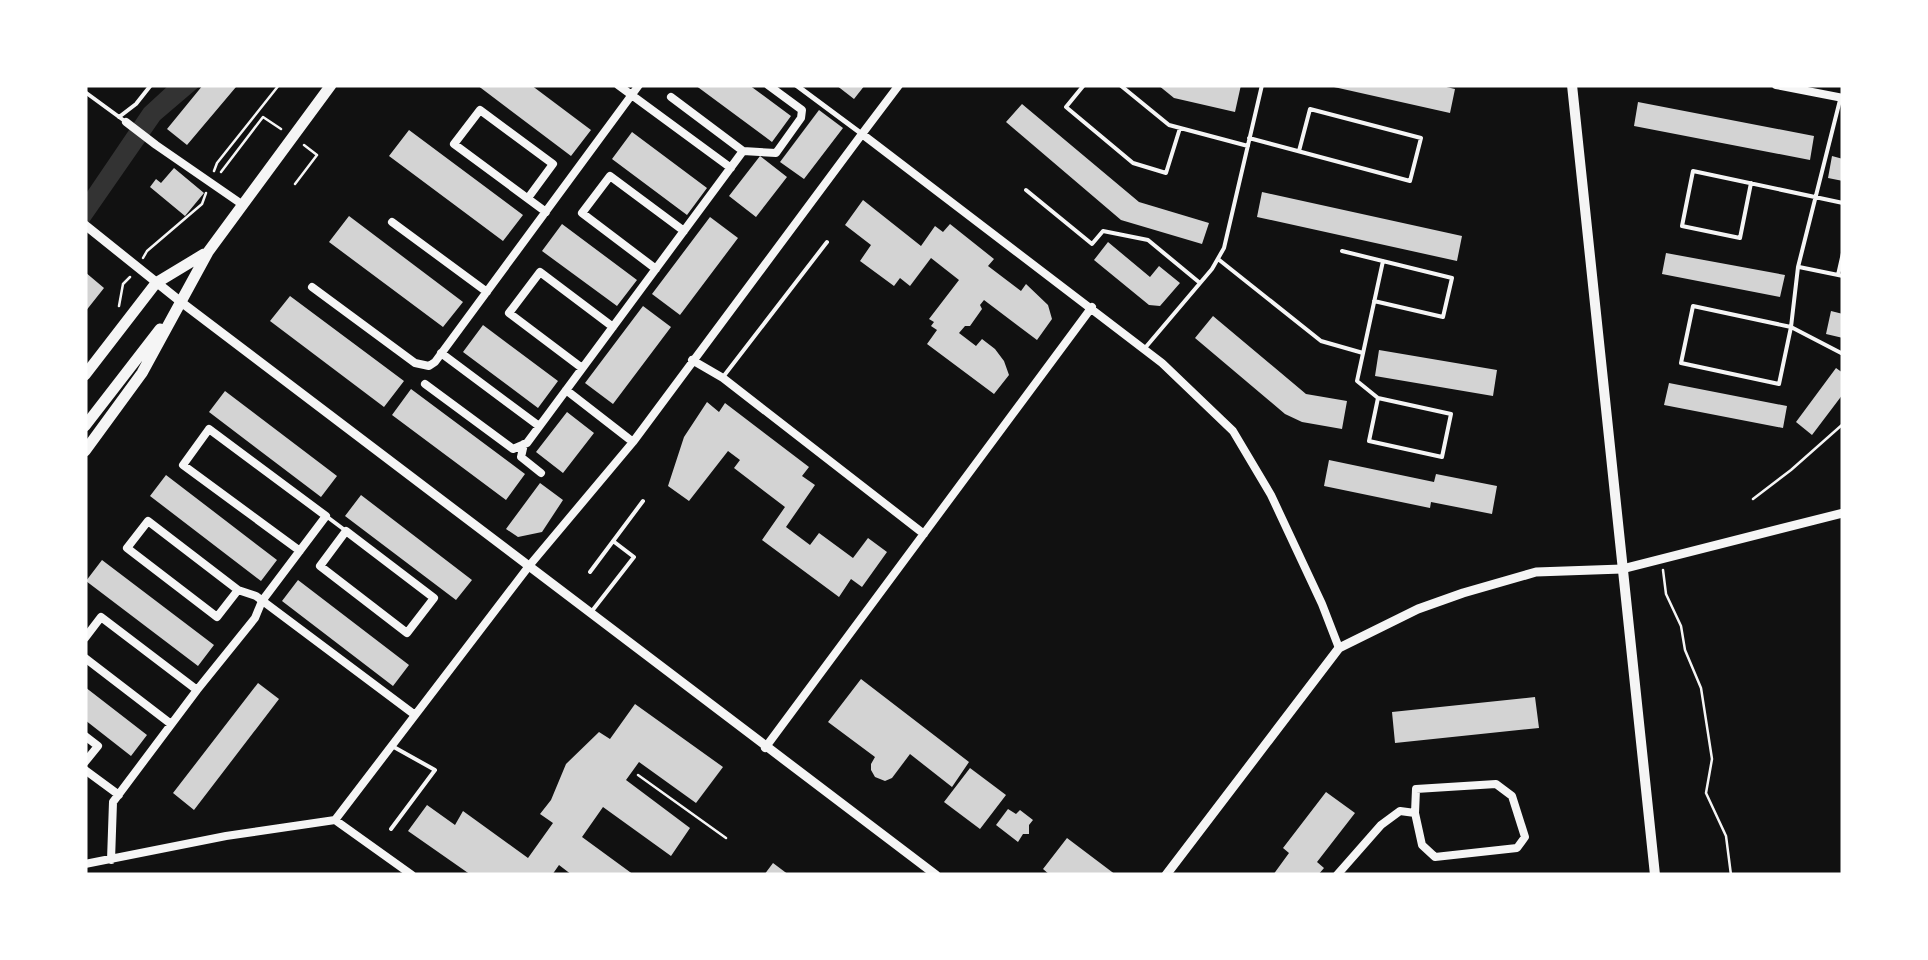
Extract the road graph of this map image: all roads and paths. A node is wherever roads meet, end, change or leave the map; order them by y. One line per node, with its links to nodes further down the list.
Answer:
1 (151, 85): 20 (lane)
2 (279, 85): 28 (path)
3 (330, 85): 35 (main road)
4 (618, 85): 16 (street)
5 (640, 85): 16 (street)
6 (768, 85): 24 (street)
7 (796, 85): 22 (street)
8 (899, 85): 22 (street)
9 (1084, 85): 21 (lane)
10 (1120, 85): 21 (lane)
11 (1262, 85): 23 (lane)
12 (1572, 85): 88 (main road)
13 (1776, 85): 18 (street)
14 (1843, 87): 18 (street)
15 (85, 92): 20 (lane)
16 (632, 95): 27 (street); 36 (street)
17 (670, 97): 24 (street)
18 (1842, 98): 33 (lane)
19 (262, 116): 28 (path)
20 (123, 119): 28 (street)
21 (1180, 128): 23 (lane)
22 (862, 134): 56 (street); 64 (street)
23 (1249, 142): 25 (lane); 44 (lane)
24 (743, 151): 27 (street)
25 (1299, 152): 25 (lane)
26 (318, 155): 30 (path)
27 (730, 168): 39 (street)
28 (211, 183): 35 (street); 46 (path)
29 (1751, 183): 29 (lane); 33 (lane)
30 (295, 184)
31 (1026, 190): 51 (lane)
32 (528, 198): 32 (street); 36 (street)
33 (1815, 198): 34 (lane); 47 (lane)
34 (1843, 203)
35 (243, 205): 42 (main road)
36 (546, 212): 53 (street)
37 (392, 222): 53 (street)
38 (85, 226): 46 (street)
39 (684, 231): 48 (street); 48 (street)
40 (827, 242): 67 (lane)
41 (1342, 251): 45 (lane)
42 (208, 252): 50 (main road); 55 (main road)
43 (1843, 253): 49 (lane)
44 (1218, 259): 51 (lane); 62 (lane)
45 (1383, 261): 54 (lane); 54 (lane)
46 (138, 267): 50 (street); 57 (path)
47 (1798, 267): 49 (lane); 58 (lane)
48 (656, 269): 59 (street)
49 (1840, 276)
50 (156, 283): 55 (street); 66 (main road)
51 (1200, 283): 60 (lane)
52 (312, 286): 61 (street)
53 (487, 292): 61 (street)
54 (1374, 300): 62 (lane)
55 (181, 302): 72 (main road); 76 (main road); 87 (street)
56 (1092, 307): 60 (street); 83 (street)
57 (119, 310)
58 (1791, 326): 58 (lane); 63 (lane)
59 (613, 327): 65 (street); 65 (street)
60 (1144, 349): 94 (street)
61 (441, 353): 73 (street)
62 (1363, 353): 70 (lane)
63 (1843, 354)
64 (692, 360): 67 (street); 74 (street)
65 (582, 368): 69 (street)
66 (85, 375)
67 (722, 378): 83 (street)
68 (425, 384): 75 (street)
69 (566, 390): 73 (street); 74 (street)
70 (1378, 398): 70 (lane)
71 (1843, 424): 78 (path)
72 (85, 426)
73 (539, 426): 75 (street)
74 (633, 442): 87 (street)
75 (524, 444): 77 (street)
76 (85, 450)
77 (541, 473)
78 (1754, 499)
79 (643, 501): 84 (lane)
80 (1843, 512): 86 (street)
81 (326, 516): 82 (lane); 85 (street); 85 (street)
82 (346, 531): 82 (street)
83 (924, 534): 101 (street)
84 (613, 541): 89 (lane); 92 (lane)
85 (300, 551): 91 (street)
86 (1661, 558): 88 (street); 117 (path)
87 (529, 566): 92 (street); 97 (street)
88 (1622, 569): 94 (street); 116 (main road)
89 (590, 572)
90 (238, 590): 90 (street); 91 (street)
91 (262, 601): 96 (street); 97 (street)
92 (591, 612): 101 (street)
93 (85, 638): 96 (street)
94 (1339, 648): 114 (street)
95 (85, 658): 98 (street)
96 (196, 690): 98 (street)
97 (414, 715): 100 (street)
98 (172, 724): 105 (street)
99 (85, 736): 102 (street)
100 (392, 746): 107 (street); 108 (lane)
101 (766, 748): 113 (street)
102 (85, 762)
103 (85, 770): 105 (street)
104 (638, 774): 109 (path)
105 (119, 794): 110 (street)
106 (1415, 813): 106 (street); 115 (street)
107 (335, 820): 110 (street); 112 (street)
108 (391, 829)
109 (726, 838)
110 (111, 860): 111 (street)
111 (85, 864)
112 (412, 875)
113 (936, 875)
114 (1166, 875)
115 (1338, 875)
116 (1655, 875)
117 (1731, 875)

